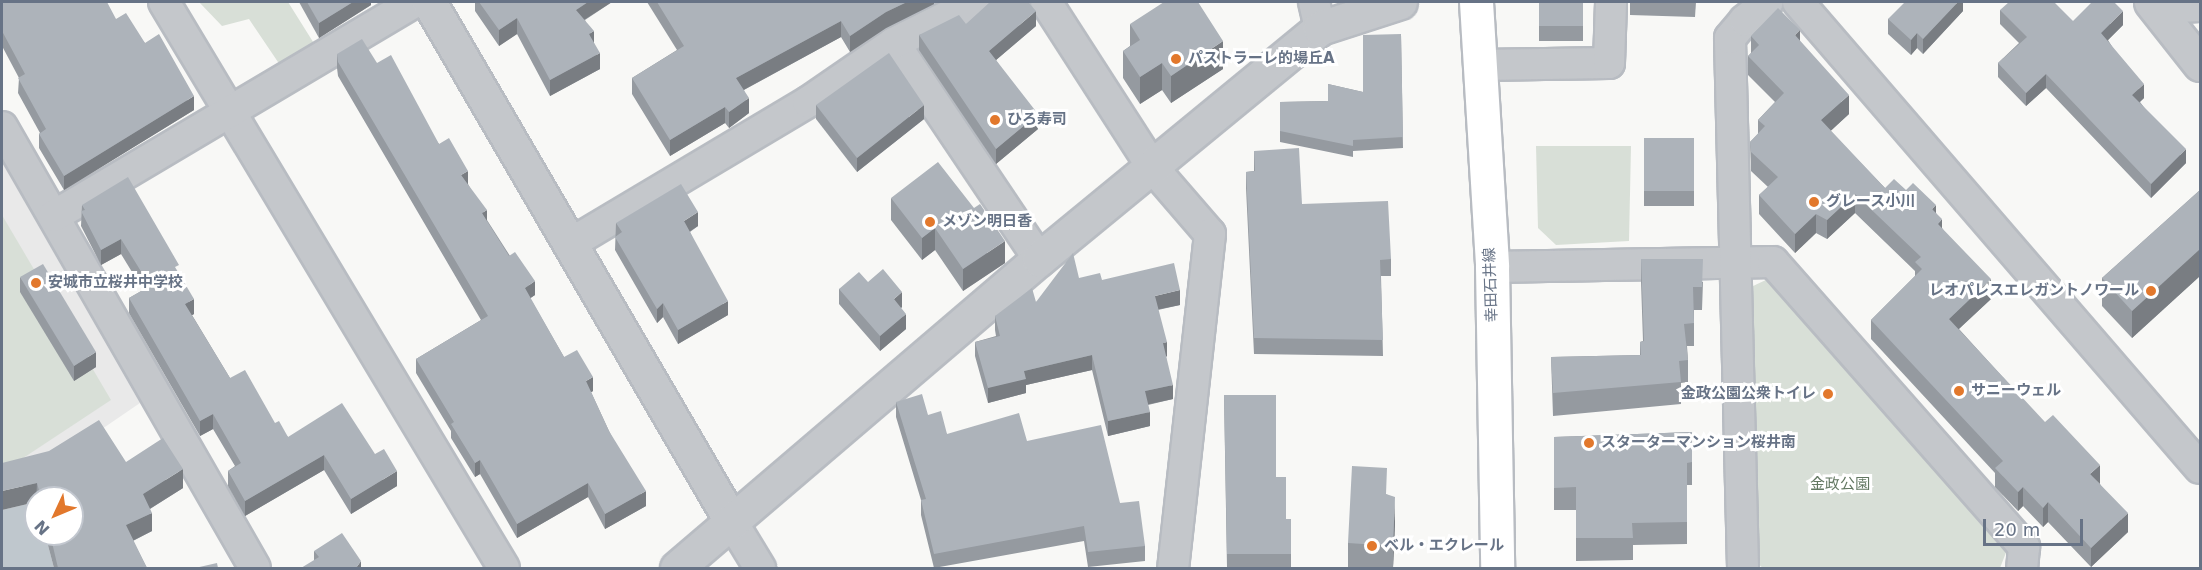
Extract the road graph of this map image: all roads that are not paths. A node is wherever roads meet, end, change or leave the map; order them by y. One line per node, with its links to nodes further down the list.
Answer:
1 (164, 2): 17 (street)
2 (414, 2): 17 (street)
3 (429, 2): 21 (street)
4 (976, 2): 14 (street)
5 (1046, 2): 19 (street)
6 (1400, 2): 13 (street)
7 (1476, 2): 16 (main road, 幸田石井線)
8 (1611, 2): 16 (street)
9 (1768, 2): 23 (street)
10 (1798, 2): 25 (street)
11 (2153, 4): 12 (street); 15 (street)
12 (2200, 6)
13 (1317, 15): 19 (street)
14 (894, 44): 21 (street); 22 (street)
15 (2200, 64)
16 (1480, 65): 24 (main road, 幸田石井線)
17 (228, 111): 20 (street); 28 (street)
18 (2, 127): 20 (street)
19 (1154, 168): 22 (street); 31 (street)
20 (54, 216): 27 (street)
21 (570, 244): 26 (street)
22 (1039, 259): 26 (street)
23 (1736, 261): 24 (street); 33 (street); 34 (street)
24 (1492, 267): 32 (main road, 幸田石井線)
25 (2200, 468)
26 (732, 522): 29 (street); 30 (street)
27 (255, 568)
28 (504, 568)
29 (677, 568)
30 (760, 568)
31 (1173, 568)
32 (1497, 568)
33 (1743, 568)
34 (2022, 568)

